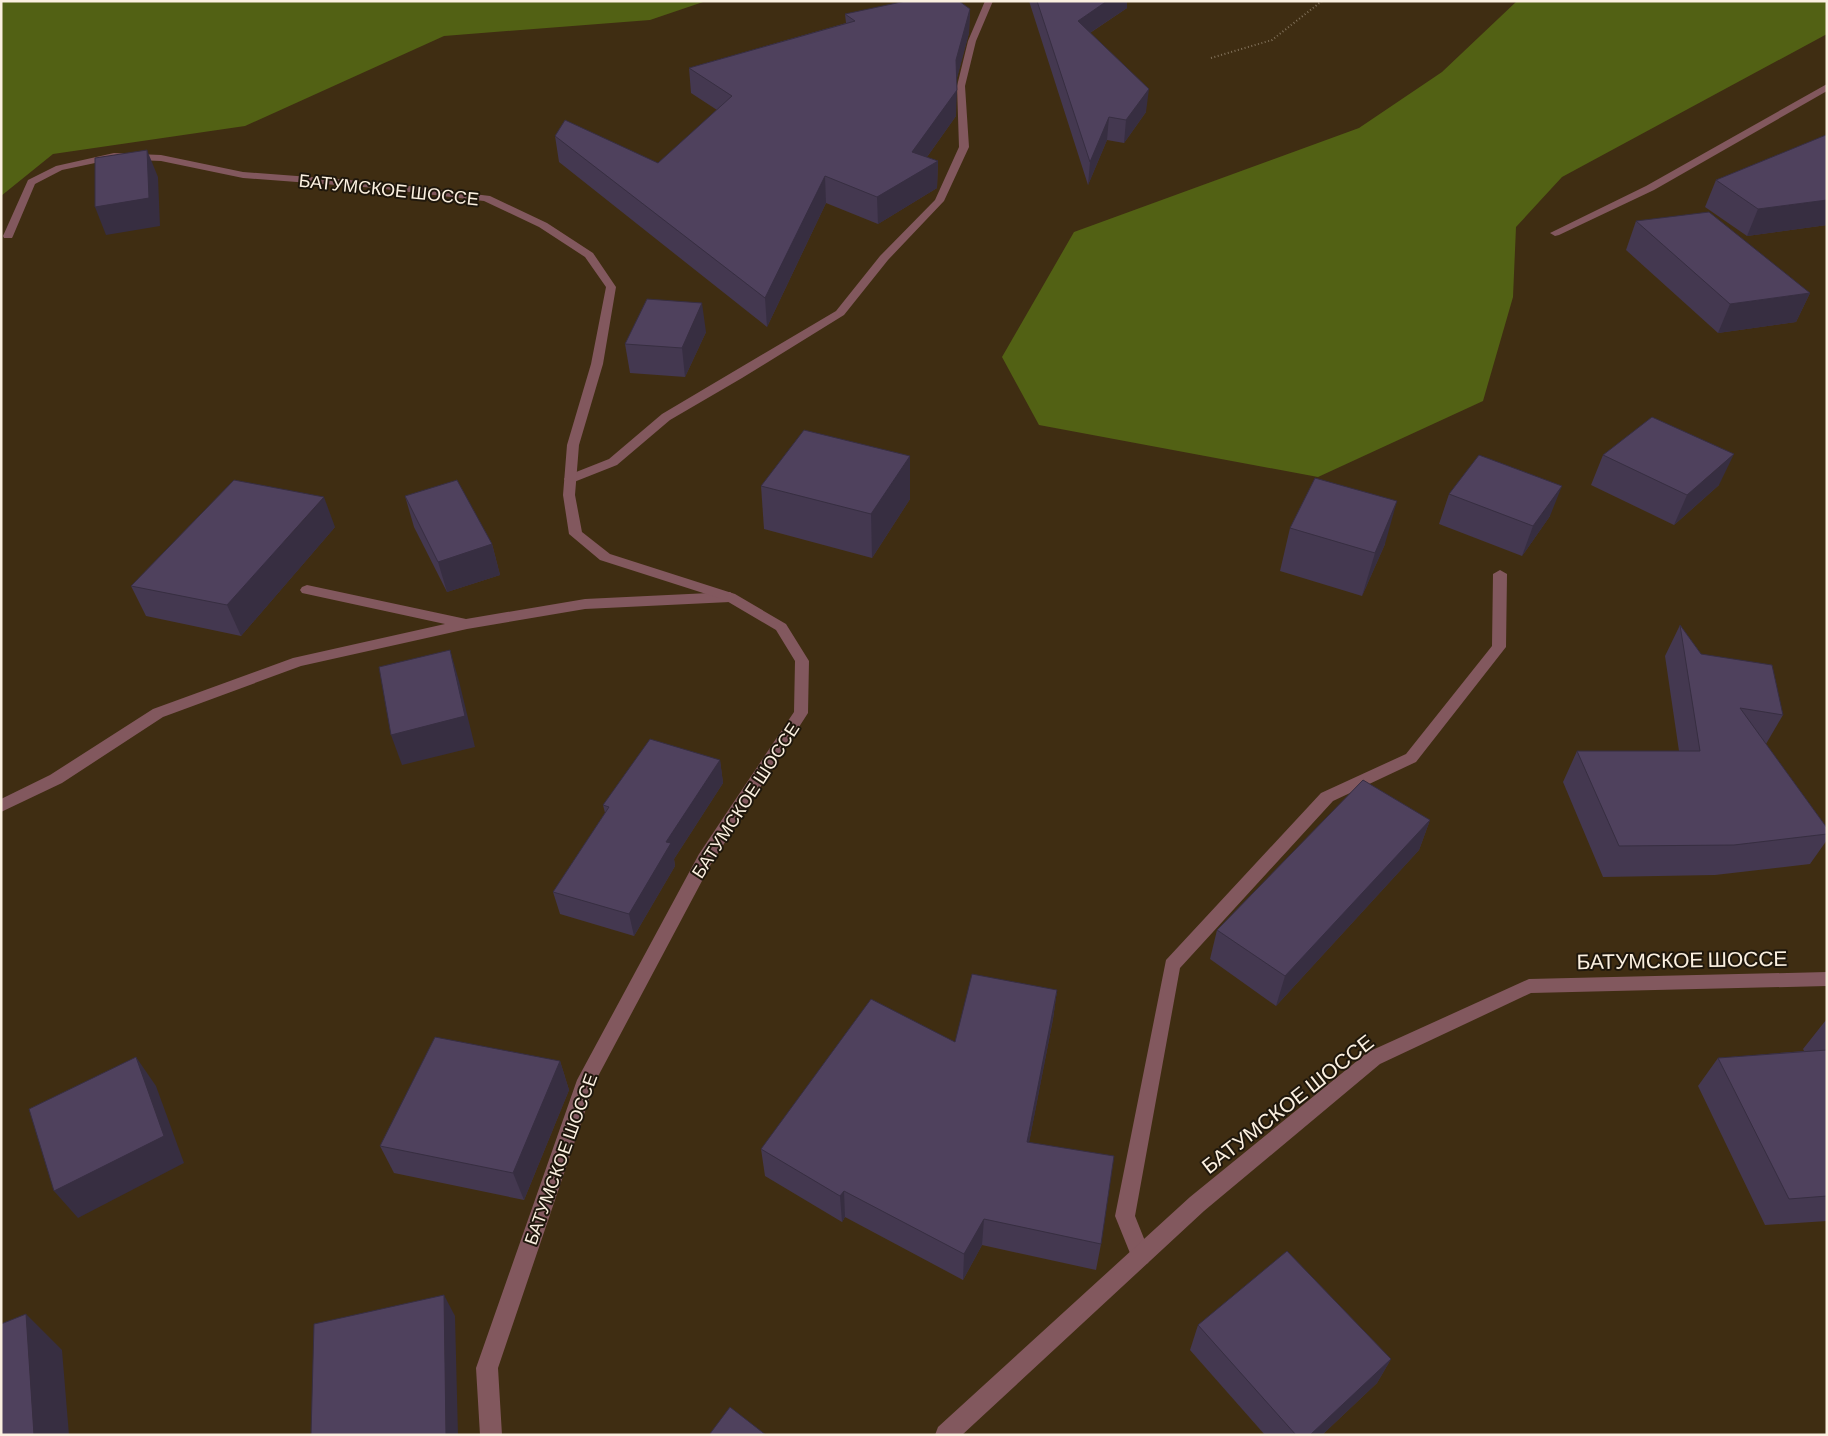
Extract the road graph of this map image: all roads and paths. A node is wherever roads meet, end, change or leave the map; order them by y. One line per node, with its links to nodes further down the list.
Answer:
1 (989, 1): 7 (street)
2 (1322, 1): 3 (path)
3 (1211, 58)
4 (1827, 87): 5 (street)
5 (1555, 234)
6 (8, 236): 7 (street, БАТУМСКОЕ ШОССЕ)
7 (570, 479): 10 (street, БАТУМСКОЕ ШОССЕ)
8 (1500, 574): 14 (street)
9 (306, 590): 11 (street)
10 (730, 597): 11 (street); 15 (street, БАТУМСКОЕ ШОССЕ)
11 (467, 624): 12 (street)
12 (1, 806)
13 (1827, 979): 14 (street, БАТУМСКОЕ ШОССЕ)
14 (1141, 1256): 16 (street, БАТУМСКОЕ ШОССЕ)
15 (491, 1435)
16 (946, 1435)

